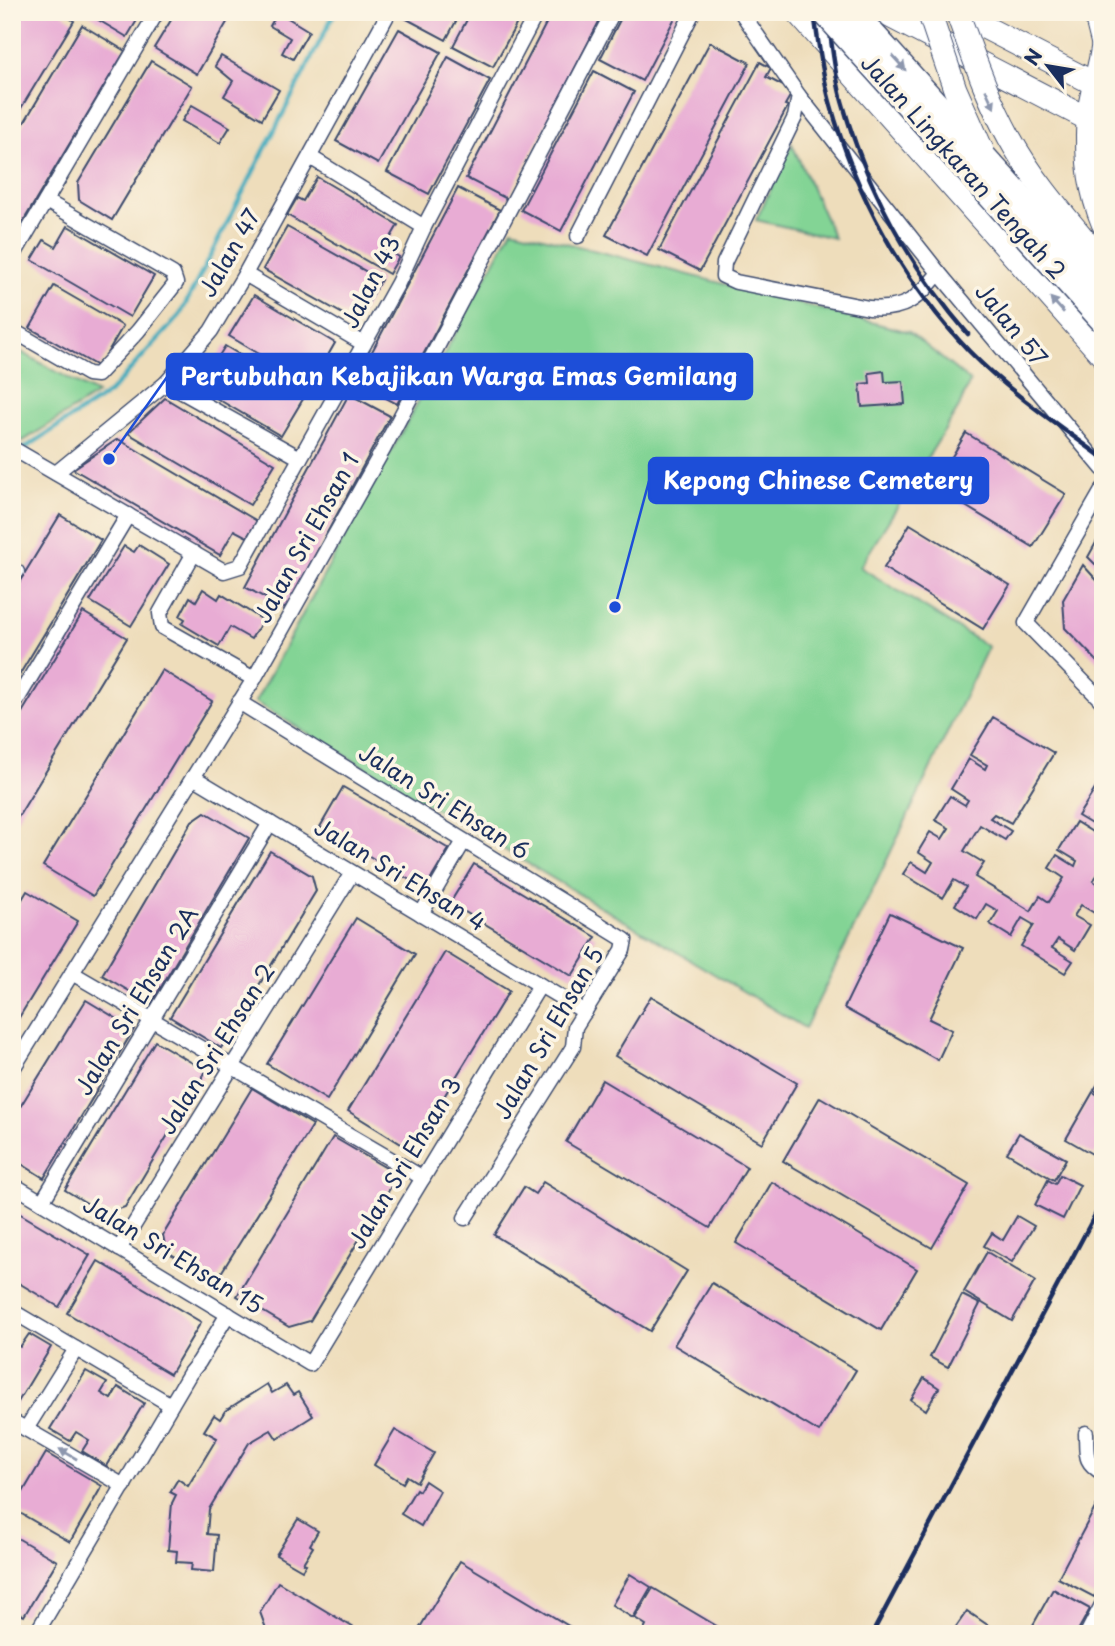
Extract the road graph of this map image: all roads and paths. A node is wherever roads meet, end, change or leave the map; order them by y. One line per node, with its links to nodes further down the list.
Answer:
1 (157, 12): 21 (street)
2 (389, 12): 20 (street, Jalan 47)
3 (537, 12): 23 (street, Jalan 43)
4 (613, 12): 43 (street, Jalan Sri Ehsan 1)
5 (693, 12): 24 (street)
6 (741, 12): 17 (street)
7 (797, 12): 18 (main road)
8 (824, 12): 30 (highway, Jalan Lingkaran Tengah 2, bridge)
9 (852, 12): 18 (main road); 29 (highway, Jalan Lingkaran Tengah 2, one-way to 29, bridge)
10 (882, 12): 19 (main road)
11 (929, 12): 32 (main road, bridge)
12 (956, 12): 16 (main road); 26 (main road, one-way to 26, bridge)
13 (1097, 12): 14 (main road); 15 (main road)
14 (1103, 17)
15 (1103, 45): 16 (main road)
16 (1099, 87): 19 (main road)
17 (799, 96): 27 (street, Jalan 57); 27 (street)
18 (876, 103): 34 (main road, one-way to 18)
19 (1095, 126): 22 (main road)
20 (310, 157): 23 (street); 28 (street, Jalan 47)
21 (46, 201): 25 (street); 31 (street)
22 (1103, 223)
23 (425, 227): 33 (street, Jalan 43)
24 (579, 236)
25 (12, 258)
26 (1103, 262)
27 (939, 273): 38 (street, Jalan 57)
28 (245, 274): 33 (street); 35 (street, Jalan 47)
29 (1103, 288)
30 (1103, 321)
31 (12, 330)
32 (1103, 342)
33 (364, 344): 37 (street, Jalan 43)
34 (1103, 356)
35 (166, 383): 37 (street); 39 (street, Jalan 47)
36 (12, 448): 39 (street)
37 (300, 458): 42 (street, Jalan 43)
38 (1103, 469)
39 (51, 471): 41 (street)
40 (1103, 489): 45 (street)
41 (128, 515): 42 (street); 46 (street)
42 (194, 553): 43 (street)
43 (254, 679): 44 (street, Jalan Sri Ehsan 1)
44 (239, 702): 47 (street, Jalan Sri Ehsan 1); 49 (street, Jalan Sri Ehsan 6)
45 (1103, 702)
46 (12, 708)
47 (193, 777): 48 (street, Jalan Sri Ehsan 4); 53 (street, Jalan Sri Ehsan 1)
48 (270, 823): 50 (street, Jalan Sri Ehsan 4); 56 (street, Jalan Sri Ehsan 2A)
49 (464, 841): 51 (street); 52 (street, Jalan Sri Ehsan 6)
50 (352, 873): 51 (street, Jalan Sri Ehsan 4); 57 (street, Jalan Sri Ehsan 2)
51 (421, 914): 54 (street, Jalan Sri Ehsan 4)
52 (625, 940): 55 (street, Jalan Sri Ehsan 5)
53 (72, 973): 56 (street); 58 (street, Jalan Sri Ehsan 1)
54 (540, 985): 55 (street, Jalan Sri Ehsan 4); 59 (street, Jalan Sri Ehsan 3)
55 (585, 1012): 62 (street, Jalan Sri Ehsan 5)
56 (152, 1021): 57 (street); 61 (street, Jalan Sri Ehsan 2A)
57 (232, 1068): 59 (street); 63 (street, Jalan Sri Ehsan 2)
58 (12, 1070)
59 (423, 1178): 67 (street, Jalan Sri Ehsan 3)
60 (12, 1185): 61 (street, Jalan Sri Ehsan 15)
61 (42, 1202): 63 (street, Jalan Sri Ehsan 15)
62 (465, 1218)
63 (119, 1249): 65 (street, Jalan Sri Ehsan 15)
64 (12, 1311): 66 (street)
65 (224, 1312): 67 (street, Jalan Sri Ehsan 15); 68 (street)
66 (76, 1349): 68 (street); 70 (street)
67 (310, 1364)
68 (171, 1405): 73 (street)
69 (12, 1421): 70 (street)
70 (26, 1429): 73 (street, one-way to 70)
71 (1086, 1433): 72 (street)
72 (1103, 1472)
73 (124, 1486): 75 (street)
74 (1103, 1603): 76 (street)
75 (40, 1627)
76 (1087, 1634)

